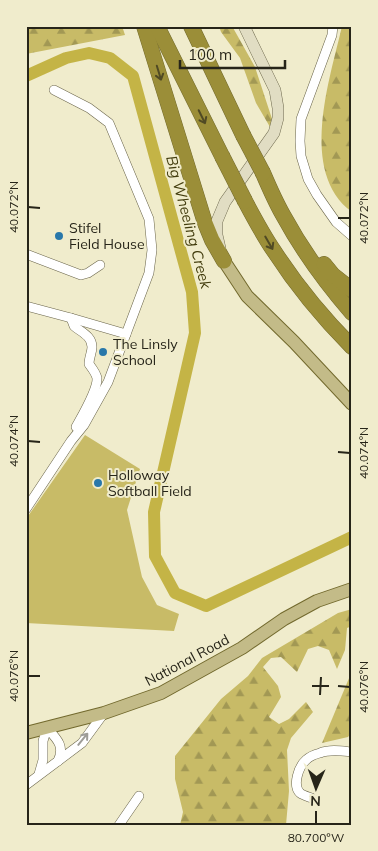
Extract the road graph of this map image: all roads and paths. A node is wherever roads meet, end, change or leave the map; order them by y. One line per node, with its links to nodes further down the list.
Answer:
1 (144, 26): 10 (highway, one-way to 10)
2 (157, 26): 17 (highway, one-way to 17, bridge)
3 (191, 26): 7 (highway, bridge)
4 (244, 26): 10 (street)
5 (332, 26): 8 (street)
6 (54, 90): 16 (street)
7 (272, 192): 12 (highway); 14 (highway)
8 (352, 236)
9 (26, 254): 11 (street)
10 (224, 261): 18 (main road)
11 (100, 265)
12 (352, 290)
13 (26, 306): 15 (street)
14 (352, 313)
15 (71, 318): 16 (street); 19 (street)
16 (126, 334): 19 (street)
17 (352, 347)
18 (352, 404)
19 (71, 441): 20 (street)
20 (26, 509)
21 (352, 589): 22 (main road, National Road)
22 (104, 713): 23 (main road, National Road); 27 (street, one-way to 22)
23 (48, 728): 24 (main road, National Road); 25 (street); 27 (street)
24 (26, 733)
25 (42, 746): 27 (street); 28 (street)
26 (352, 752): 31 (street)
27 (58, 761): 28 (street)
28 (39, 774): 29 (street)
29 (26, 785)
30 (139, 796): 32 (street)
31 (314, 799)
32 (119, 825)

